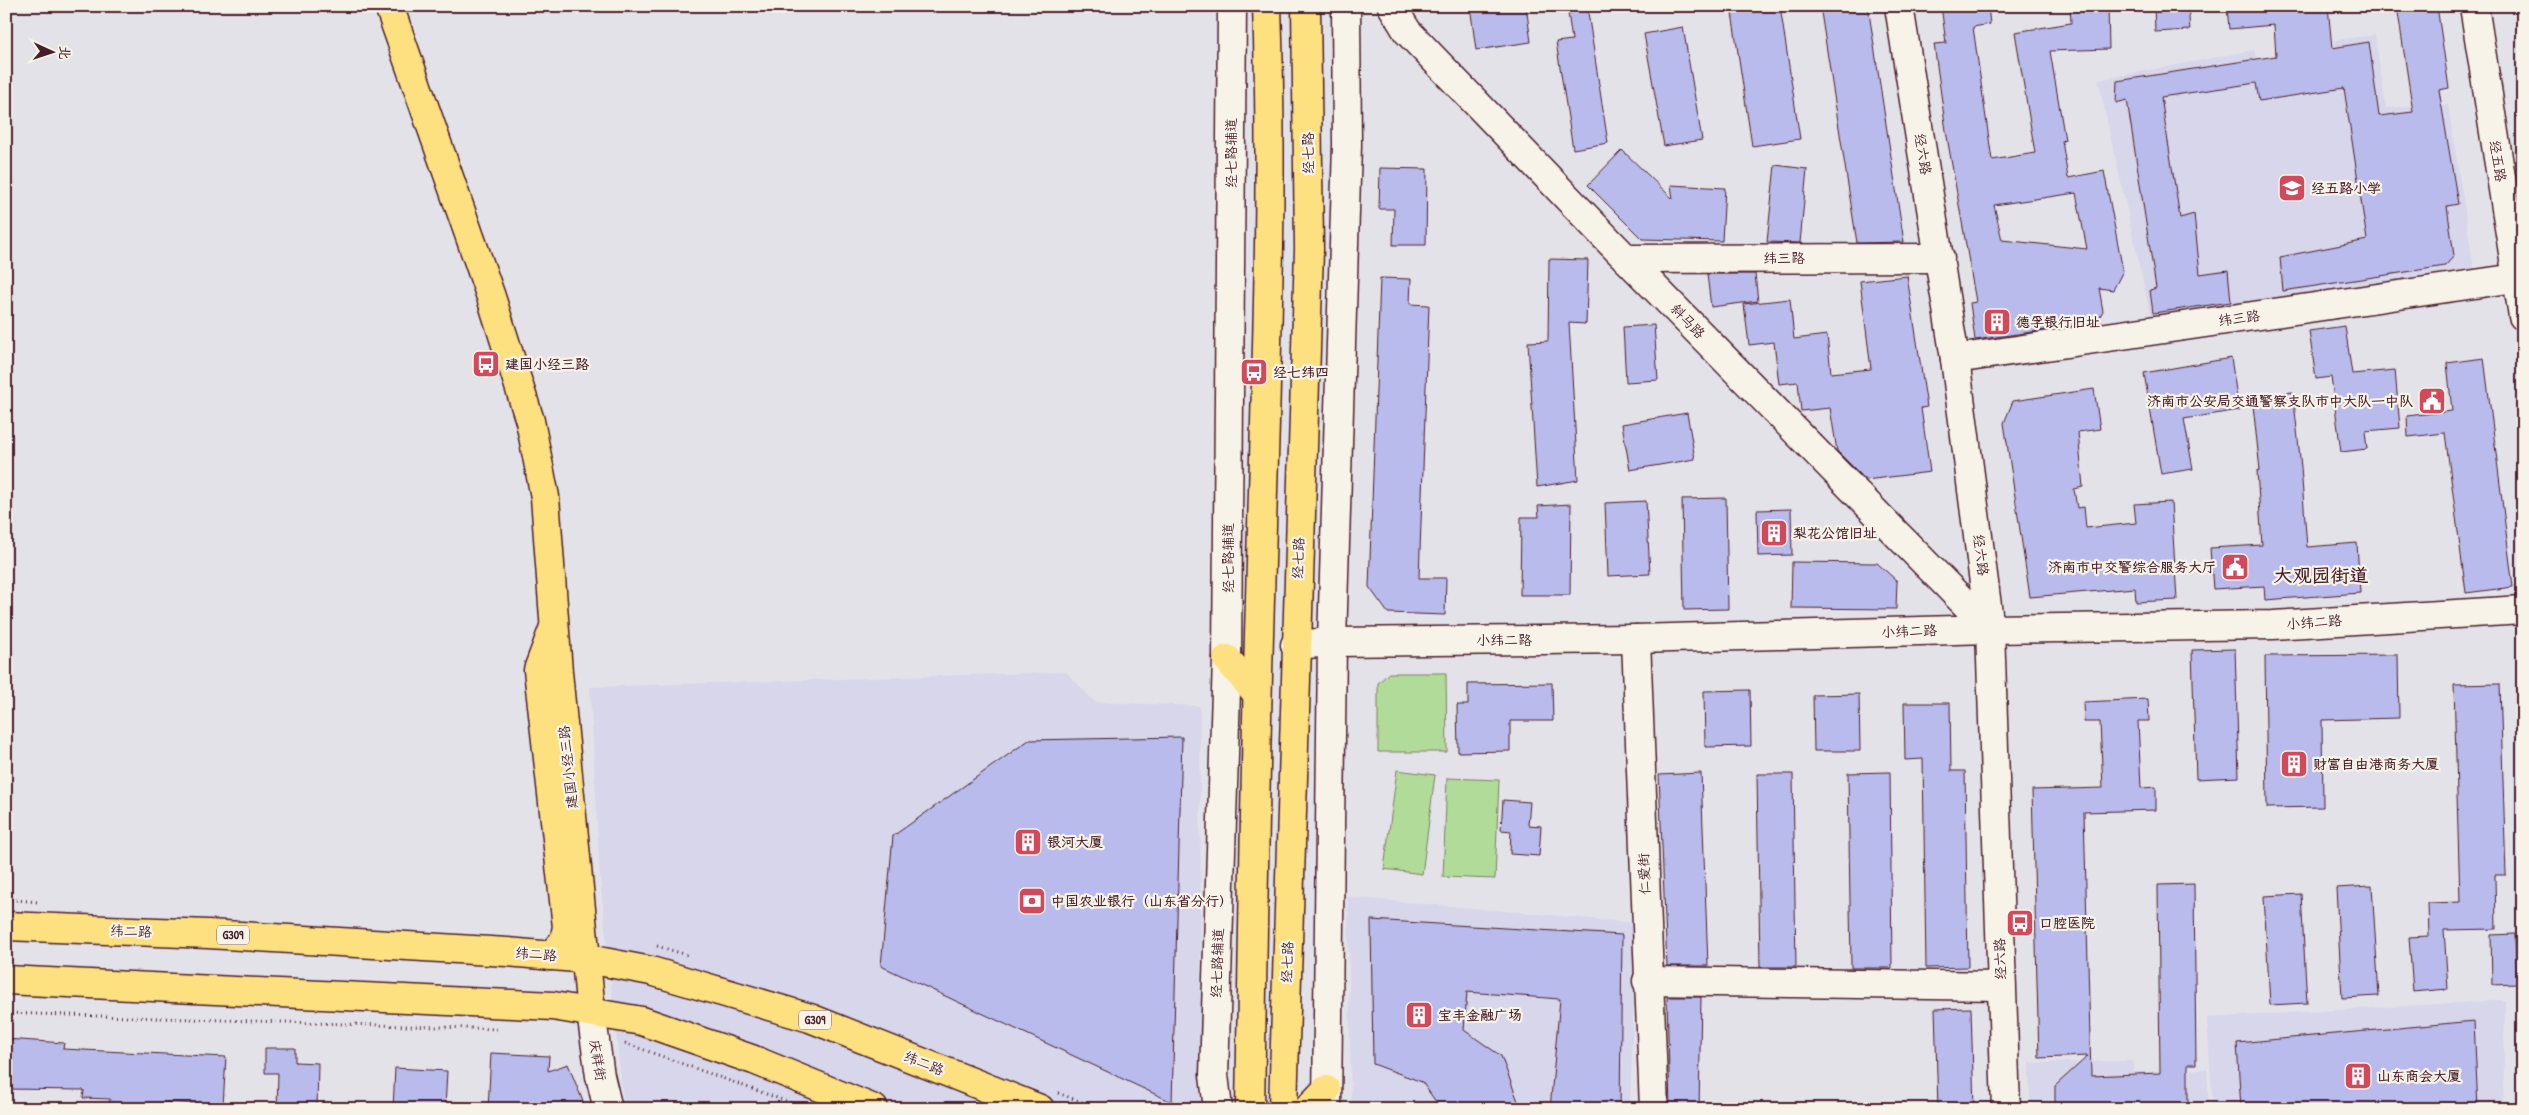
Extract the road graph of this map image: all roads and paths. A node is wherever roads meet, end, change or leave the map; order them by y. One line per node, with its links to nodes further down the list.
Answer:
1 (389, 6): 21 (main road)
2 (1232, 6): 19 (street, 经七路辅道)
3 (1266, 6): 20 (main road)
4 (1306, 6): 18 (main road, 经七路)
5 (1346, 6): 17 (street)
6 (1392, 6): 10 (street, 斜马路)
7 (1899, 6): 9 (street, 经六路)
8 (2474, 6): 11 (street, 经五路)
9 (1940, 258): 10 (street, 纬三路); 13 (street, 经六路)
10 (1627, 259): 15 (street, 斜马路)
11 (2520, 277): 12 (street, 经五路); 13 (street, 纬三路)
12 (2523, 316)
13 (1955, 359): 15 (street, 经六路)
14 (2523, 610): 15 (street, 小纬二路)
15 (1990, 629): 16 (street, 小纬二路); 27 (street, 经六路)
16 (1636, 640): 17 (street, 小纬二路); 26 (street, 仁爱街)
17 (1332, 642): 18 (street, 小纬二路); 31 (street)
18 (1296, 645): 38 (main road, 经七路)
19 (1227, 659): 20 (main road); 36 (street, 经七路辅道)
20 (1257, 694): 37 (main road)
21 (551, 705): 23 (main road); 24 (main road, 建国小经三路)
22 (6, 926): 23 (main road, 纬二路 / G309)
23 (550, 956): 24 (main road, 纬二路 / G309)
24 (588, 959): 29 (main road, 建国小经三路); 35 (main road, 纬二路 / G309)
25 (6, 980): 29 (main road)
26 (1647, 981): 27 (street); 39 (street, 仁爱街)
27 (2000, 986): 40 (street, 经六路)
28 (6, 1012): 30 (path)
29 (593, 1022): 32 (street, 庆祥街); 33 (path); 34 (main road)
30 (504, 1029)
31 (1321, 1102)
32 (608, 1109)
33 (806, 1109)
34 (874, 1109)
35 (1040, 1109)
36 (1218, 1109)
37 (1250, 1109)
38 (1283, 1109)
39 (1654, 1109)
40 (2006, 1109)

